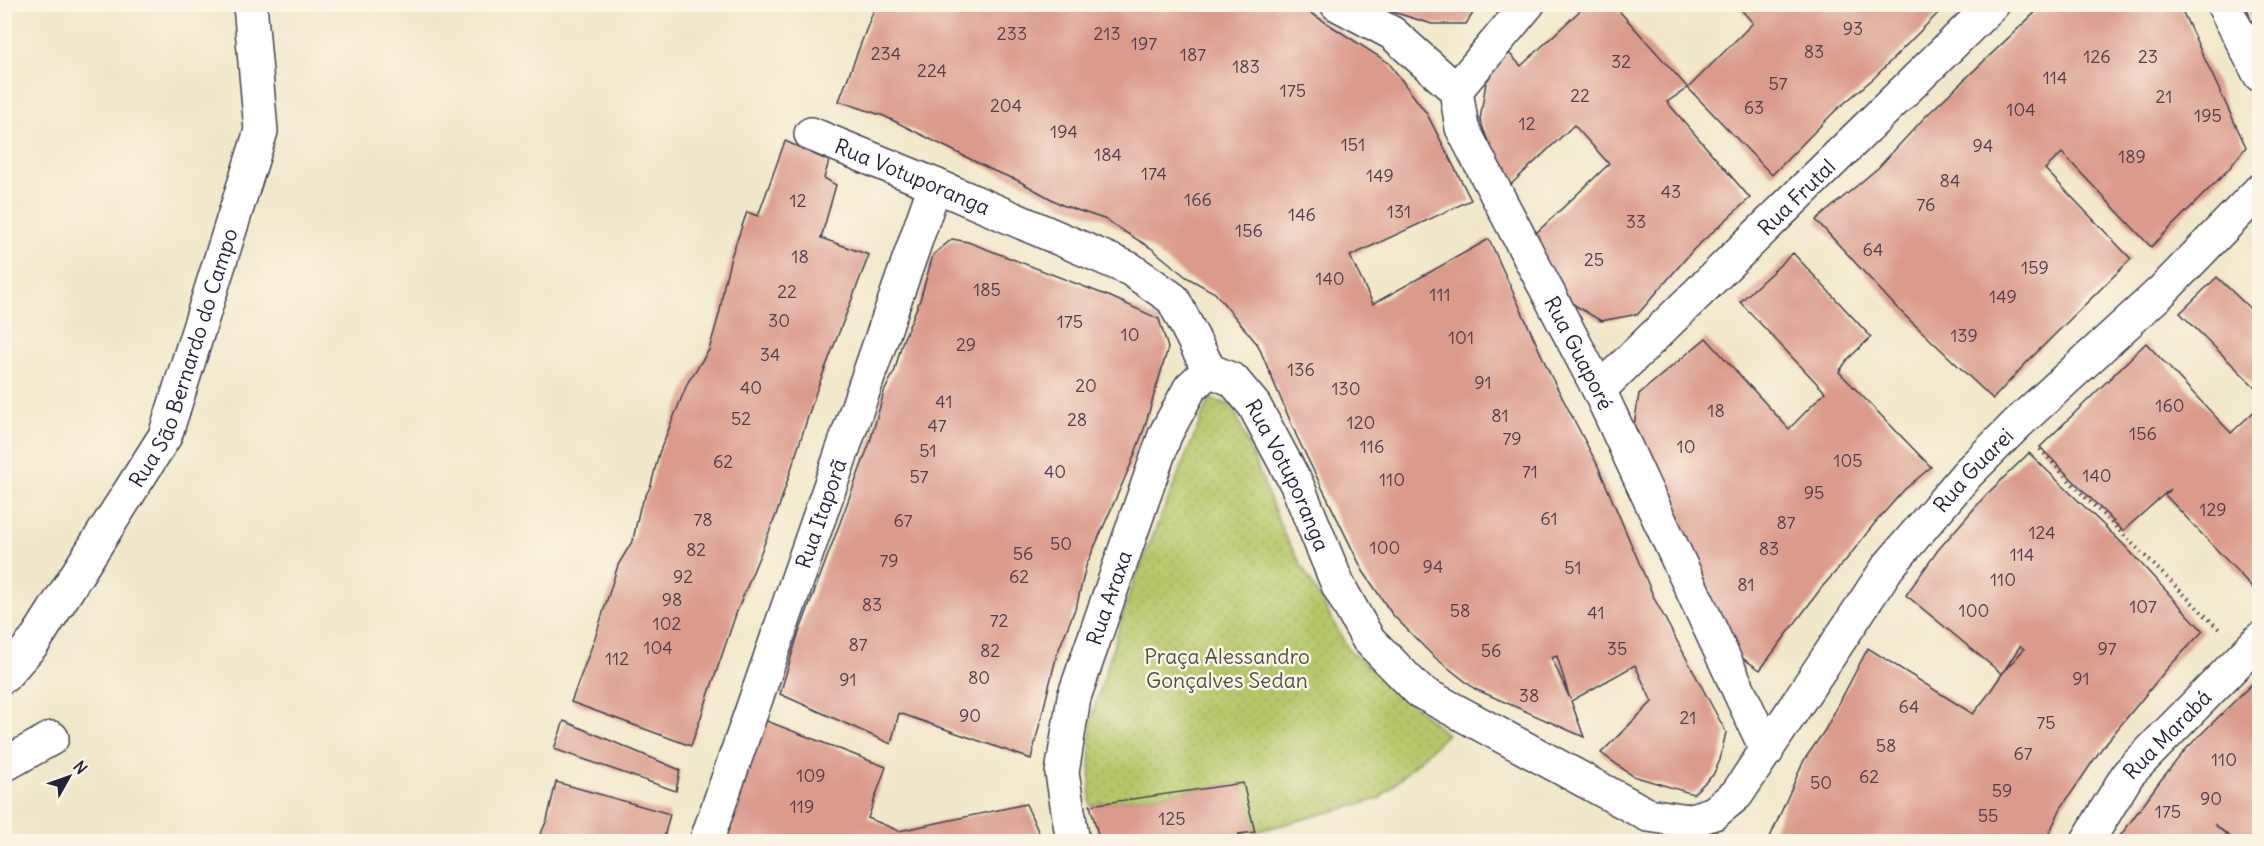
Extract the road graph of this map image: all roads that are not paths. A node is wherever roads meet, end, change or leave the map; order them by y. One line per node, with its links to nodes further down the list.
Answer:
1 (250, 4): 14 (street, Rua São Bernardo do Campo)
2 (1336, 4): 7 (street)
3 (1993, 4): 12 (street, Rua Frutal)
4 (2223, 4): 6 (street)
5 (1521, 7): 7 (street)
6 (2259, 75)
7 (1456, 90): 12 (street, Rua Guaporé)
8 (811, 134): 9 (street, Rua Votuporanga)
9 (935, 185): 11 (street, Rua Votuporanga); 19 (street, Rua Itaporã)
10 (2259, 189): 16 (street, Rua Guarei)
11 (1209, 370): 18 (street, Rua Votuporanga); 20 (street, Rua Araxa)
12 (1599, 390): 16 (street, Rua Guaporé)
13 (2252, 646): 21 (street, Rua Marabá)
14 (4, 676)
15 (52, 738): 17 (street)
16 (1767, 751): 18 (street, Rua Guarei)
17 (4, 765)
18 (1737, 794)
19 (706, 842)
20 (1073, 842)
21 (2087, 842)

